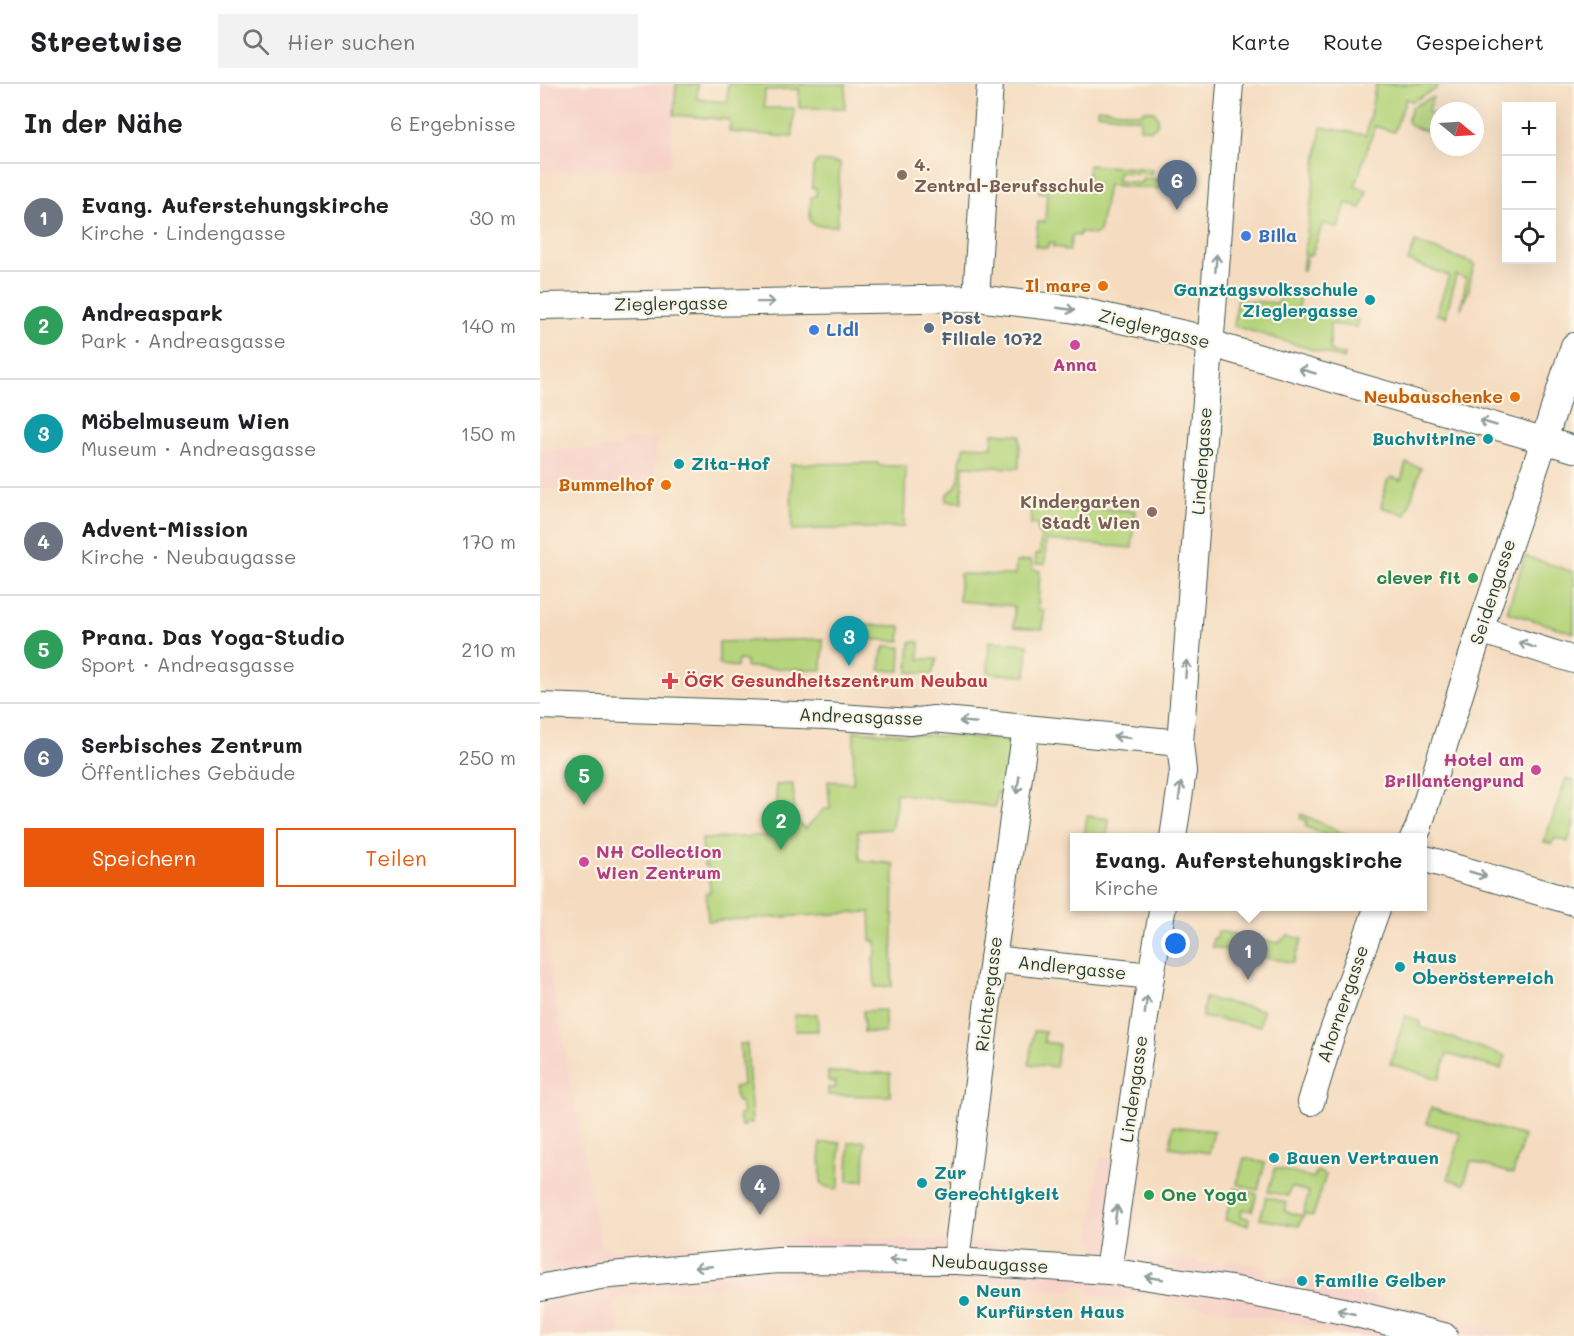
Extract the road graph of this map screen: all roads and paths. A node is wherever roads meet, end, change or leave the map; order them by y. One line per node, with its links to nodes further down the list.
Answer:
1 (990, 84): 3 (street)
2 (1230, 84): 5 (street, Lindengasse, one-way to 2)
3 (976, 298): 4 (street, Zieglergasse, one-way to 3); 5 (street, Zieglergasse, one-way to 5)
4 (540, 306)
5 (1210, 342): 7 (street, Zieglergasse, one-way to 5); 13 (street, Lindengasse, one-way to 5)
6 (1574, 346): 7 (street, Seidengasse)
7 (1544, 439): 8 (street, Zieglergasse); 9 (street, Seidengasse)
8 (1574, 449)
9 (1480, 630): 10 (street, one-way to 9); 15 (street, Seidengasse)
10 (1574, 660)
11 (540, 706): 12 (street, Andreasgasse, one-way to 11)
12 (1026, 728): 13 (street, Andreasgasse, one-way to 12); 20 (street, Richtergasse, one-way to 20)
13 (1180, 744): 14 (street, Lindengasse, one-way to 13)
14 (1174, 833)
15 (1416, 833)
16 (1427, 859): 17 (street, one-way to 17)
17 (1574, 902)
18 (1163, 911): 21 (street, Lindengasse)
19 (1376, 911): 22 (street, Ahornergasse)
20 (993, 959): 21 (street, Andlergasse); 23 (street, Richtergasse)
21 (1151, 976): 24 (street, Lindengasse, one-way to 21)
22 (1311, 1102)
23 (956, 1261): 24 (street, Neubaugasse); 25 (street, Neubaugasse, one-way to 25)
24 (1108, 1271): 26 (street, Neubaugasse, one-way to 24)
25 (540, 1288)
26 (1444, 1336)

